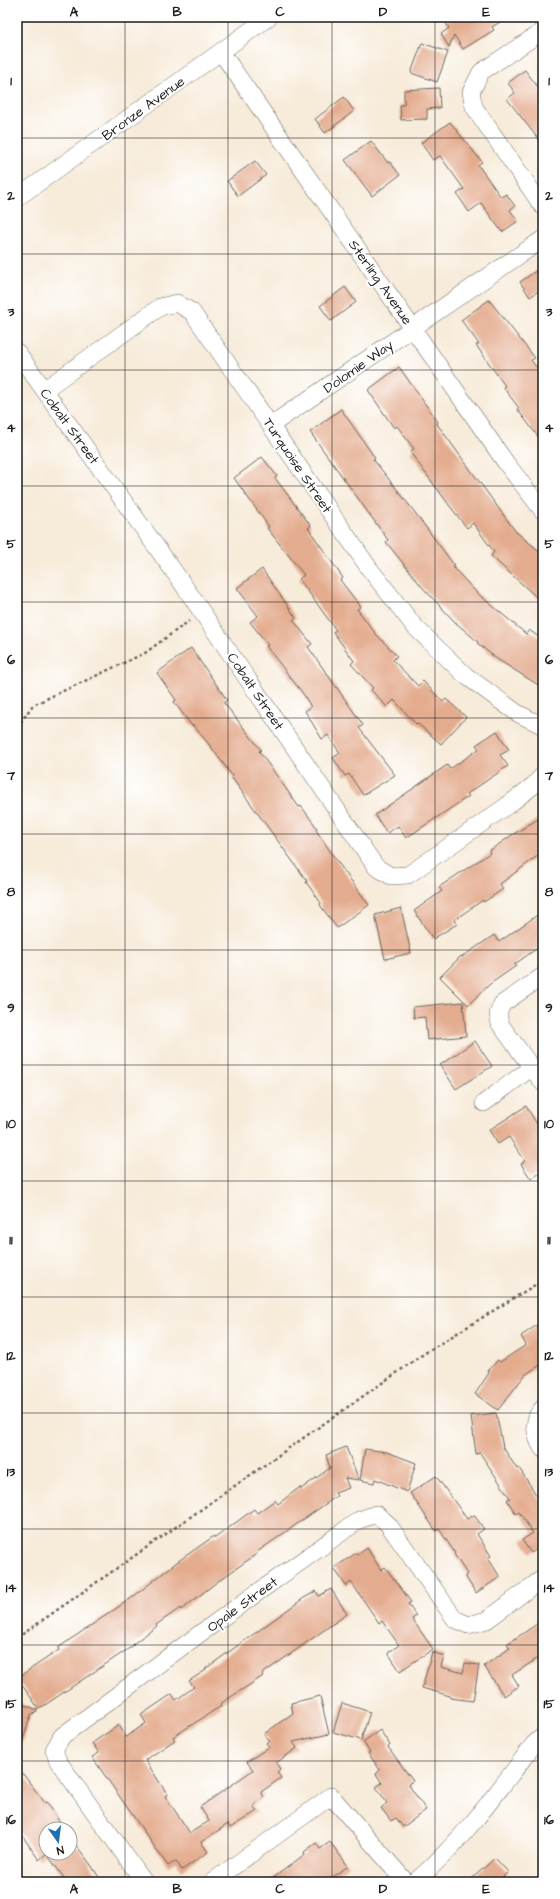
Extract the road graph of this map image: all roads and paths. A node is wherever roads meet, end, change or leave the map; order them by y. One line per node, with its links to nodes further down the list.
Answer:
1 (269, 17): 3 (street, Bronze Avenue)
2 (543, 31): 5 (street)
3 (220, 52): 4 (street, Bronze Avenue); 7 (street, Sterling Avenue)
4 (17, 198)
5 (543, 207)
6 (543, 239): 7 (street, Dolomie Way)
7 (412, 328): 10 (street, Dolomie Way); 11 (street, Sterling Avenue)
8 (17, 352): 9 (street, Cobalt Street)
9 (44, 390): 10 (street, Turquoise Street); 12 (street, Cobalt Street)
10 (271, 425): 13 (street, Turquoise Street)
11 (543, 511)
12 (201, 612): 14 (path); 15 (street, Cobalt Street)
13 (543, 726)
14 (17, 727)
15 (543, 775)
16 (543, 976): 17 (street)
17 (531, 1068): 18 (street); 19 (street)
18 (543, 1083)
19 (484, 1103)
20 (543, 1280): 24 (path)
21 (543, 1408): 22 (street)
22 (543, 1450)
23 (543, 1578): 26 (street, Opale Street)
24 (17, 1638)
25 (543, 1736): 29 (street)
26 (144, 1882)
27 (212, 1882): 28 (street)
28 (406, 1882)
29 (415, 1882)

